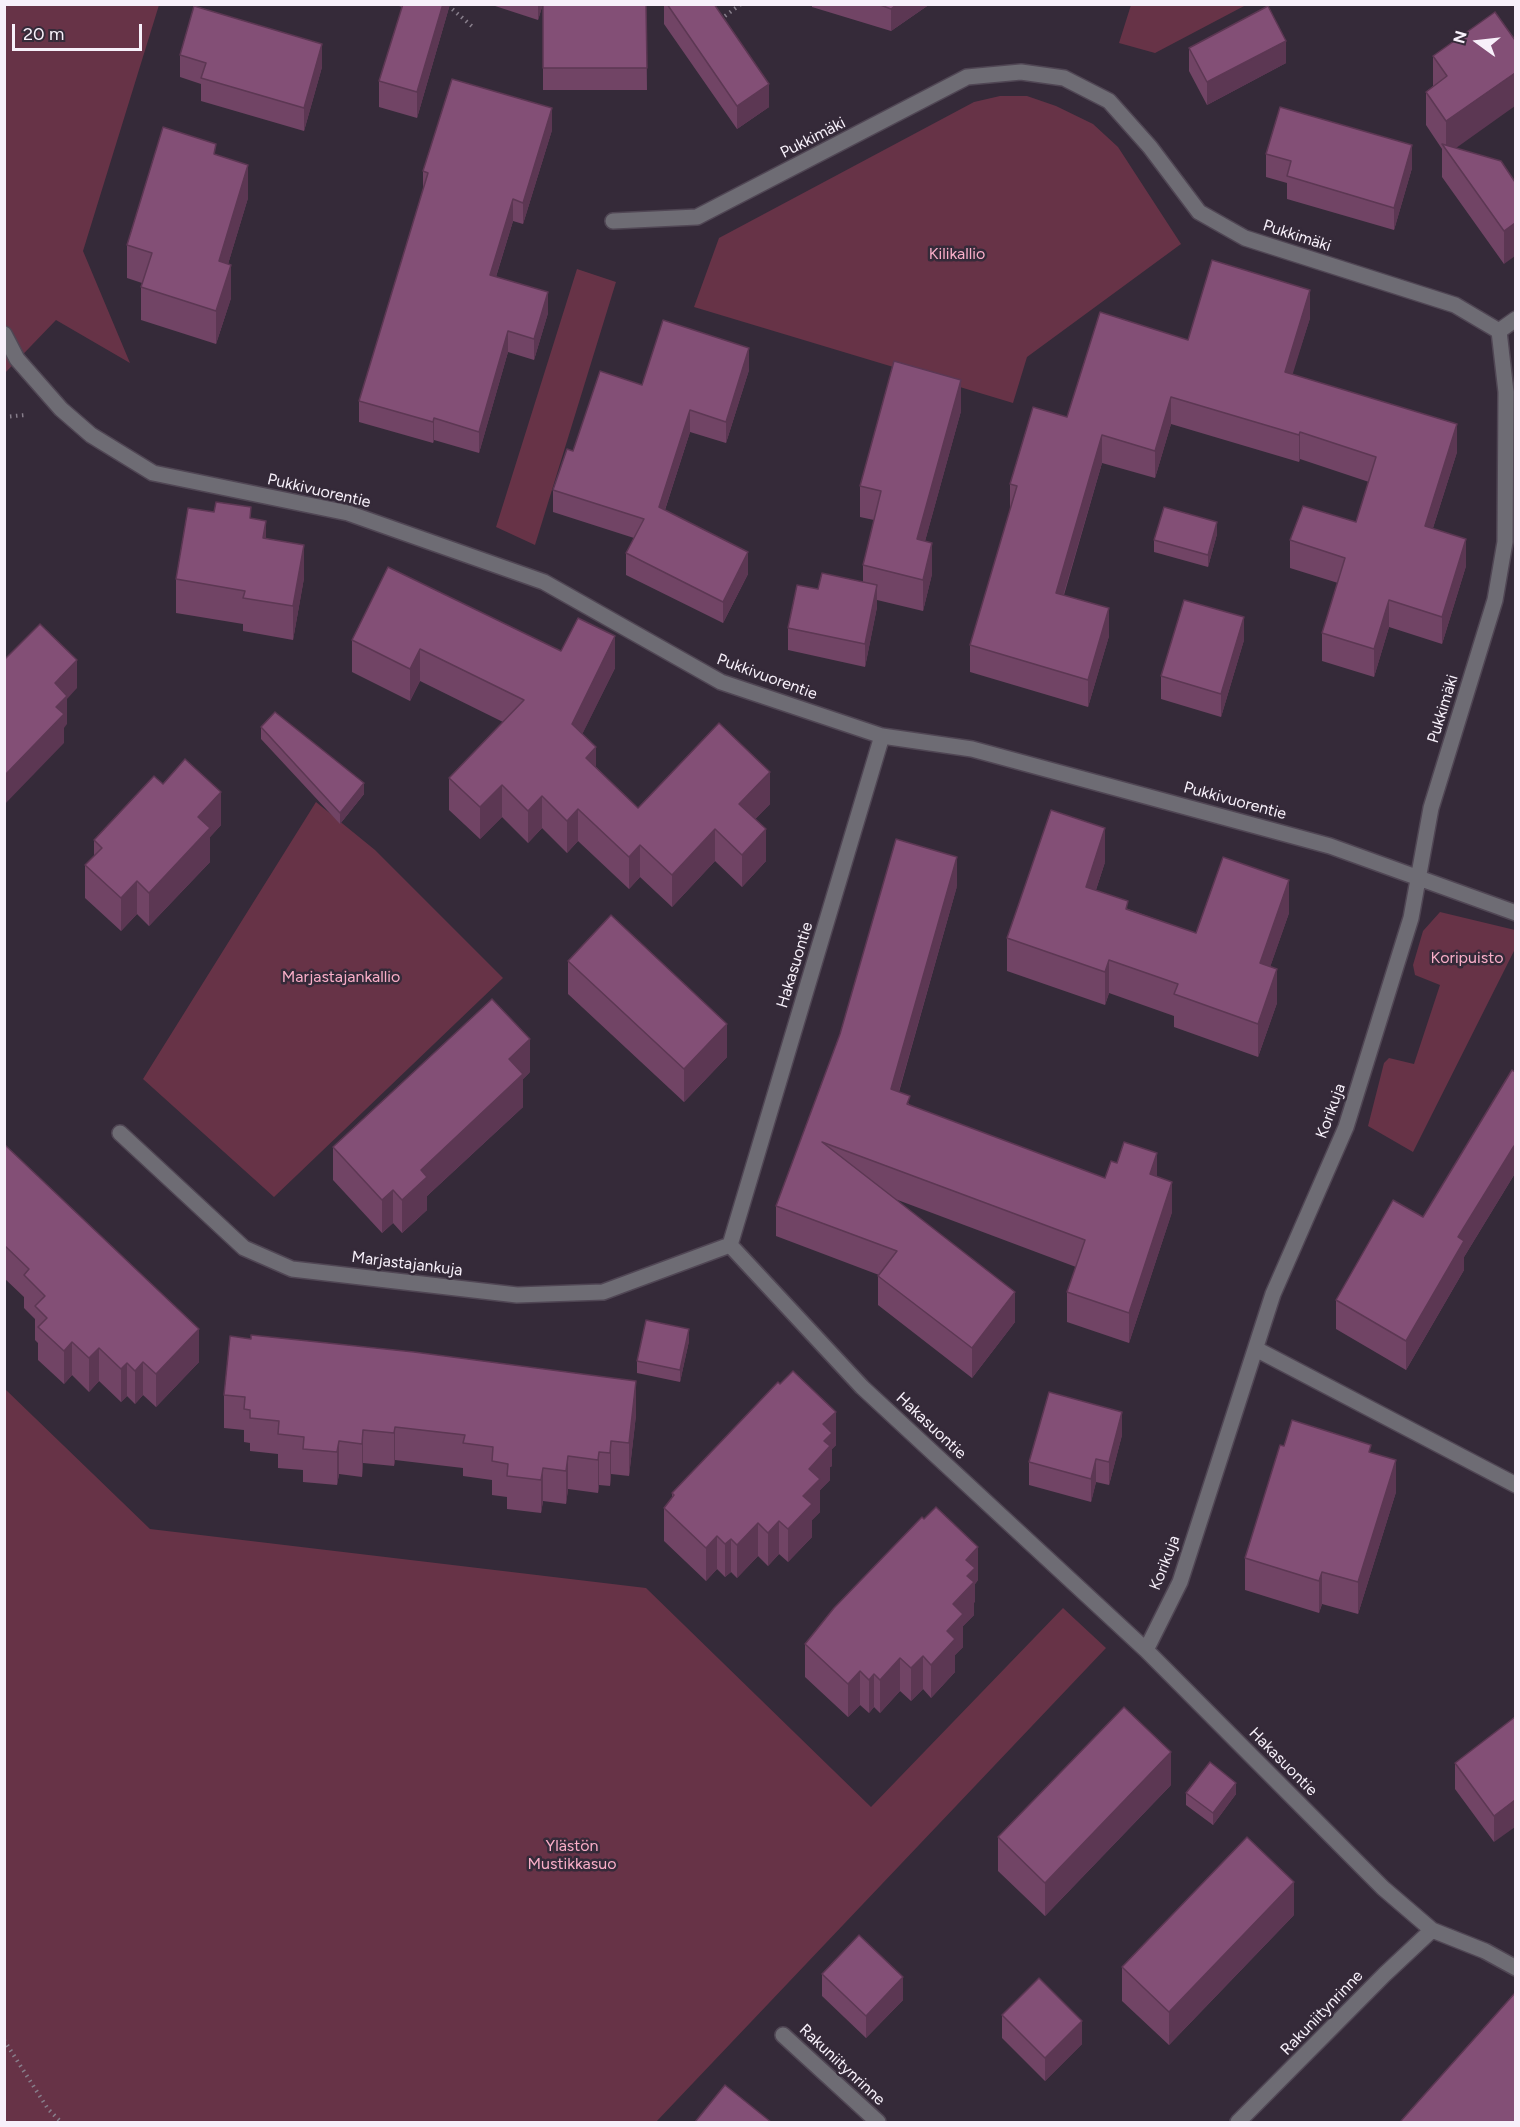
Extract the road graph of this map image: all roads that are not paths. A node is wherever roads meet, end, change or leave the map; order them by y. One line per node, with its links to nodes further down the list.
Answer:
1 (613, 221): 3 (street, Pukkimäki)
2 (1515, 319): 3 (street)
3 (1499, 331): 6 (street, Pukkimäki)
4 (4, 334): 5 (street, Pukkivuorentie)
5 (882, 736): 6 (street, Pukkivuorentie); 9 (street, Hakasuontie)
6 (1420, 878): 7 (street, Pukkivuorentie); 10 (street, Korikuja)
7 (1515, 913)
8 (120, 1133): 9 (street, Marjastajankuja)
9 (730, 1245): 12 (street, Hakasuontie)
10 (1256, 1349): 11 (street); 12 (street, Korikuja)
11 (1515, 1485)
12 (1146, 1650): 13 (street, Hakasuontie)
13 (1432, 1930): 14 (street, Hakasuontie); 17 (street, Rakuniitynrinne)
14 (1515, 1968)
15 (783, 2035): 16 (street, Rakuniitynrinne)
16 (878, 2122)
17 (1238, 2122)

